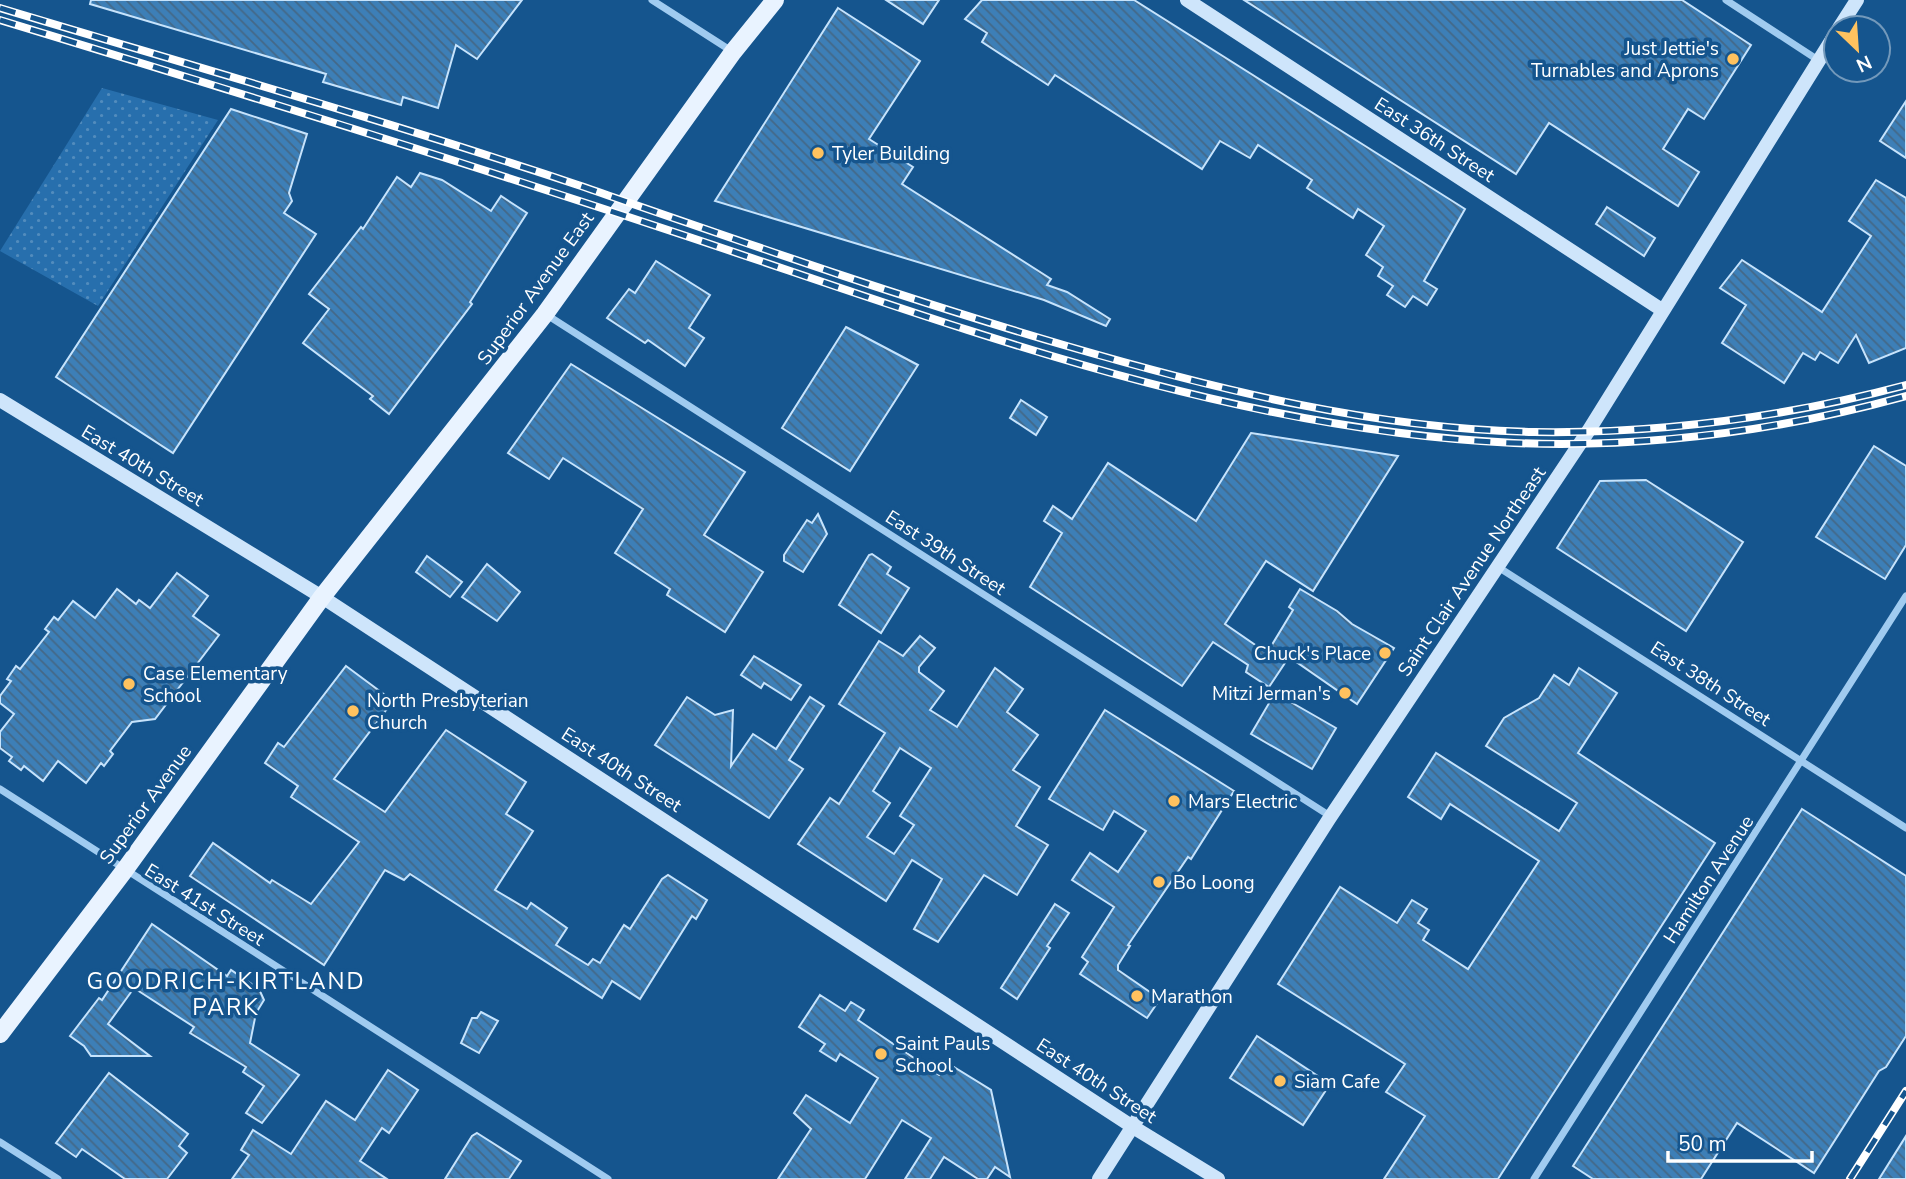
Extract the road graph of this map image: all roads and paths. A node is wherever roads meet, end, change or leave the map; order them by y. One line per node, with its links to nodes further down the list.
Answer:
1 (652, 0): 5 (street)
2 (775, 0): 5 (main road, Superior Avenue East)
3 (1187, 0): 8 (street, East 36th Street)
4 (1726, 0): 7 (street)
5 (733, 52): 9 (main road, Superior Avenue East)
6 (1822, 54): 7 (street, Saint Clair Avenue Northeast)
7 (1818, 60): 8 (street, Saint Clair Avenue Northeast)
8 (1662, 310): 11 (street, Saint Clair Avenue Northeast)
9 (545, 314): 13 (main road, Superior Avenue East); 16 (street, East 39th Street)
10 (2, 406): 13 (street, East 40th Street)
11 (1498, 567): 14 (street, East 38th Street); 16 (street, Saint Clair Avenue Northeast)
12 (1906, 596): 14 (street, Hamilton Avenue)
13 (322, 597): 18 (main road, Superior Avenue); 20 (street, East 40th Street)
14 (1802, 761): 17 (street, East 38th Street); 26 (street, Hamilton Avenue)
15 (0, 789): 18 (street, East 41st Street)
16 (1330, 816): 20 (street, Saint Clair Avenue Northeast)
17 (1906, 828)
18 (124, 871): 19 (main road, Superior Avenue); 23 (street, East 41st Street)
19 (0, 1034)
20 (1133, 1127): 24 (street, Saint Clair Avenue Northeast); 25 (street, East 40th Street)
21 (0, 1142): 22 (street)
22 (58, 1179)
23 (608, 1179)
24 (1099, 1179)
25 (1218, 1179)
26 (1534, 1179)

